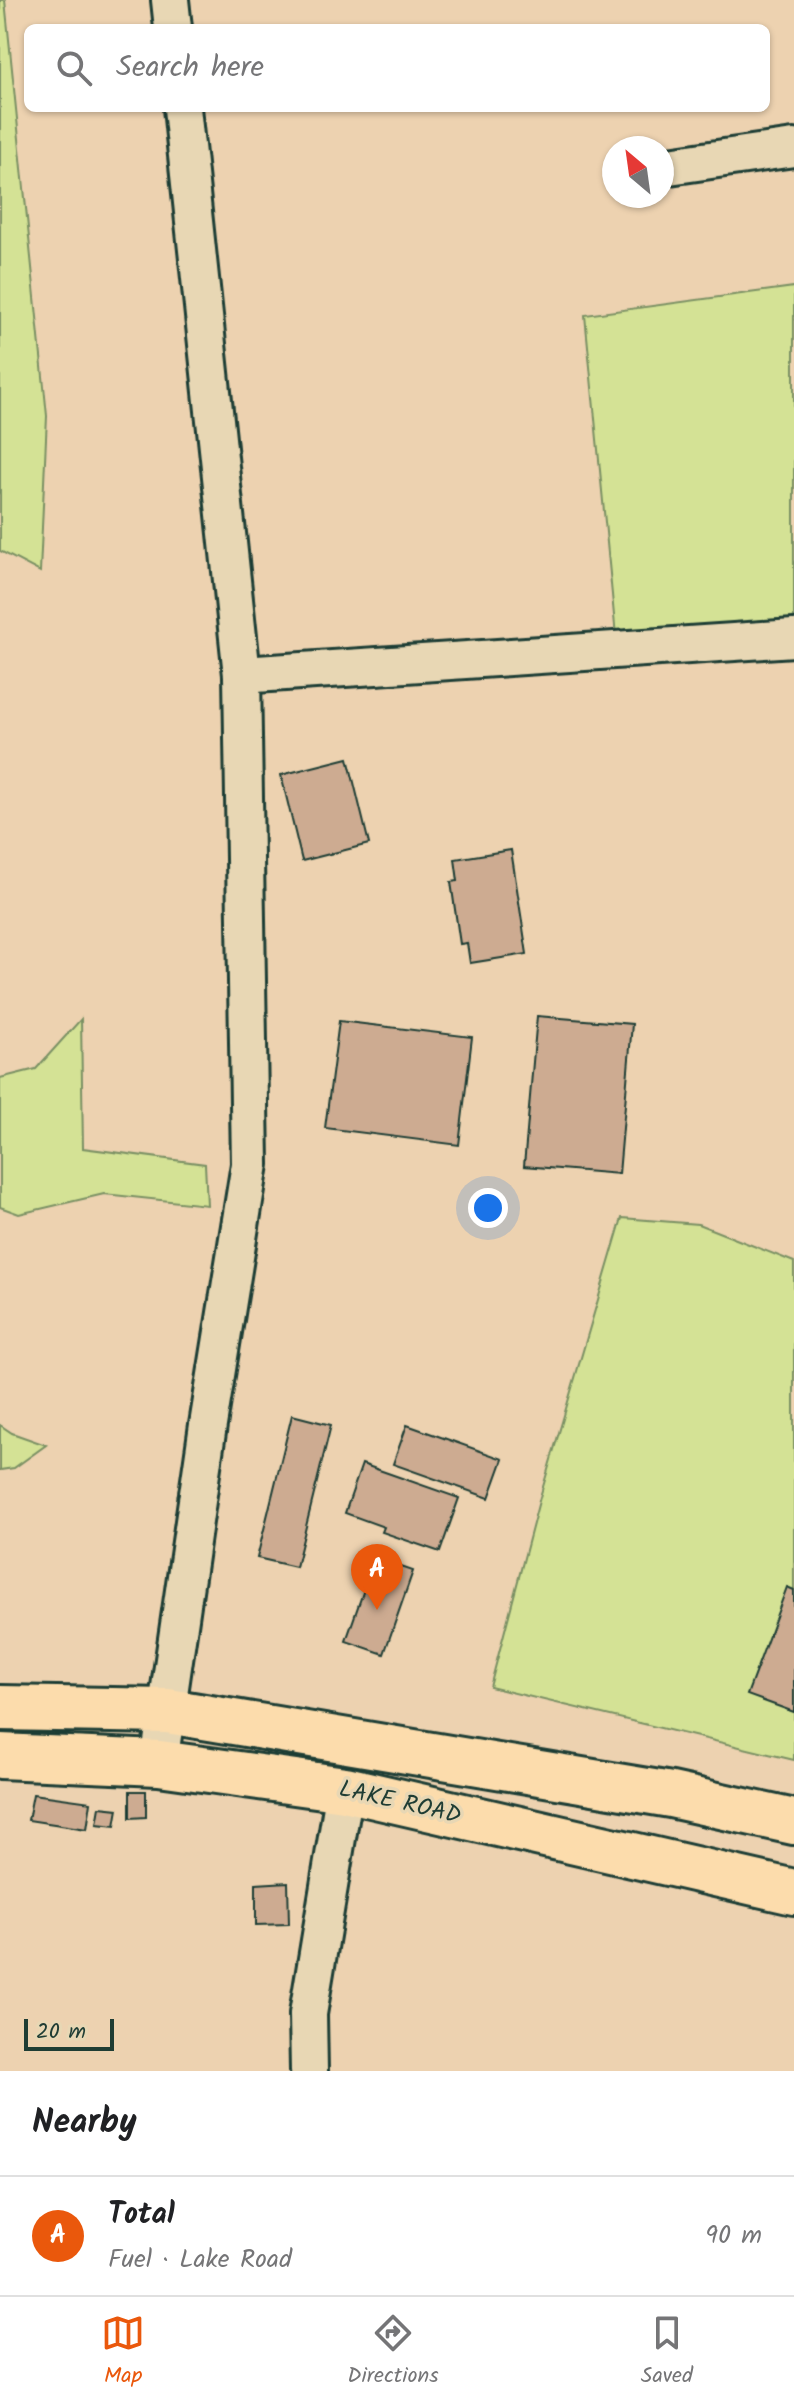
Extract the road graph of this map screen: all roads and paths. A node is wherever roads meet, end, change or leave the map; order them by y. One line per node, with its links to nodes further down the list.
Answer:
1 (170, 0): 2 (street)
2 (173, 24)
3 (182, 112): 7 (street)
4 (794, 148): 5 (street)
5 (674, 165)
6 (794, 638): 7 (street)
7 (242, 675): 9 (street)
8 (0, 1708): 9 (main road, LAKE ROAD)
9 (168, 1711): 11 (street); 13 (main road, LAKE ROAD)
10 (0, 1756): 11 (main road, LAKE ROAD)
11 (159, 1763): 12 (main road, LAKE ROAD)
12 (345, 1789): 14 (main road, LAKE ROAD); 15 (street)
13 (794, 1822)
14 (794, 1892)
15 (309, 2071)

